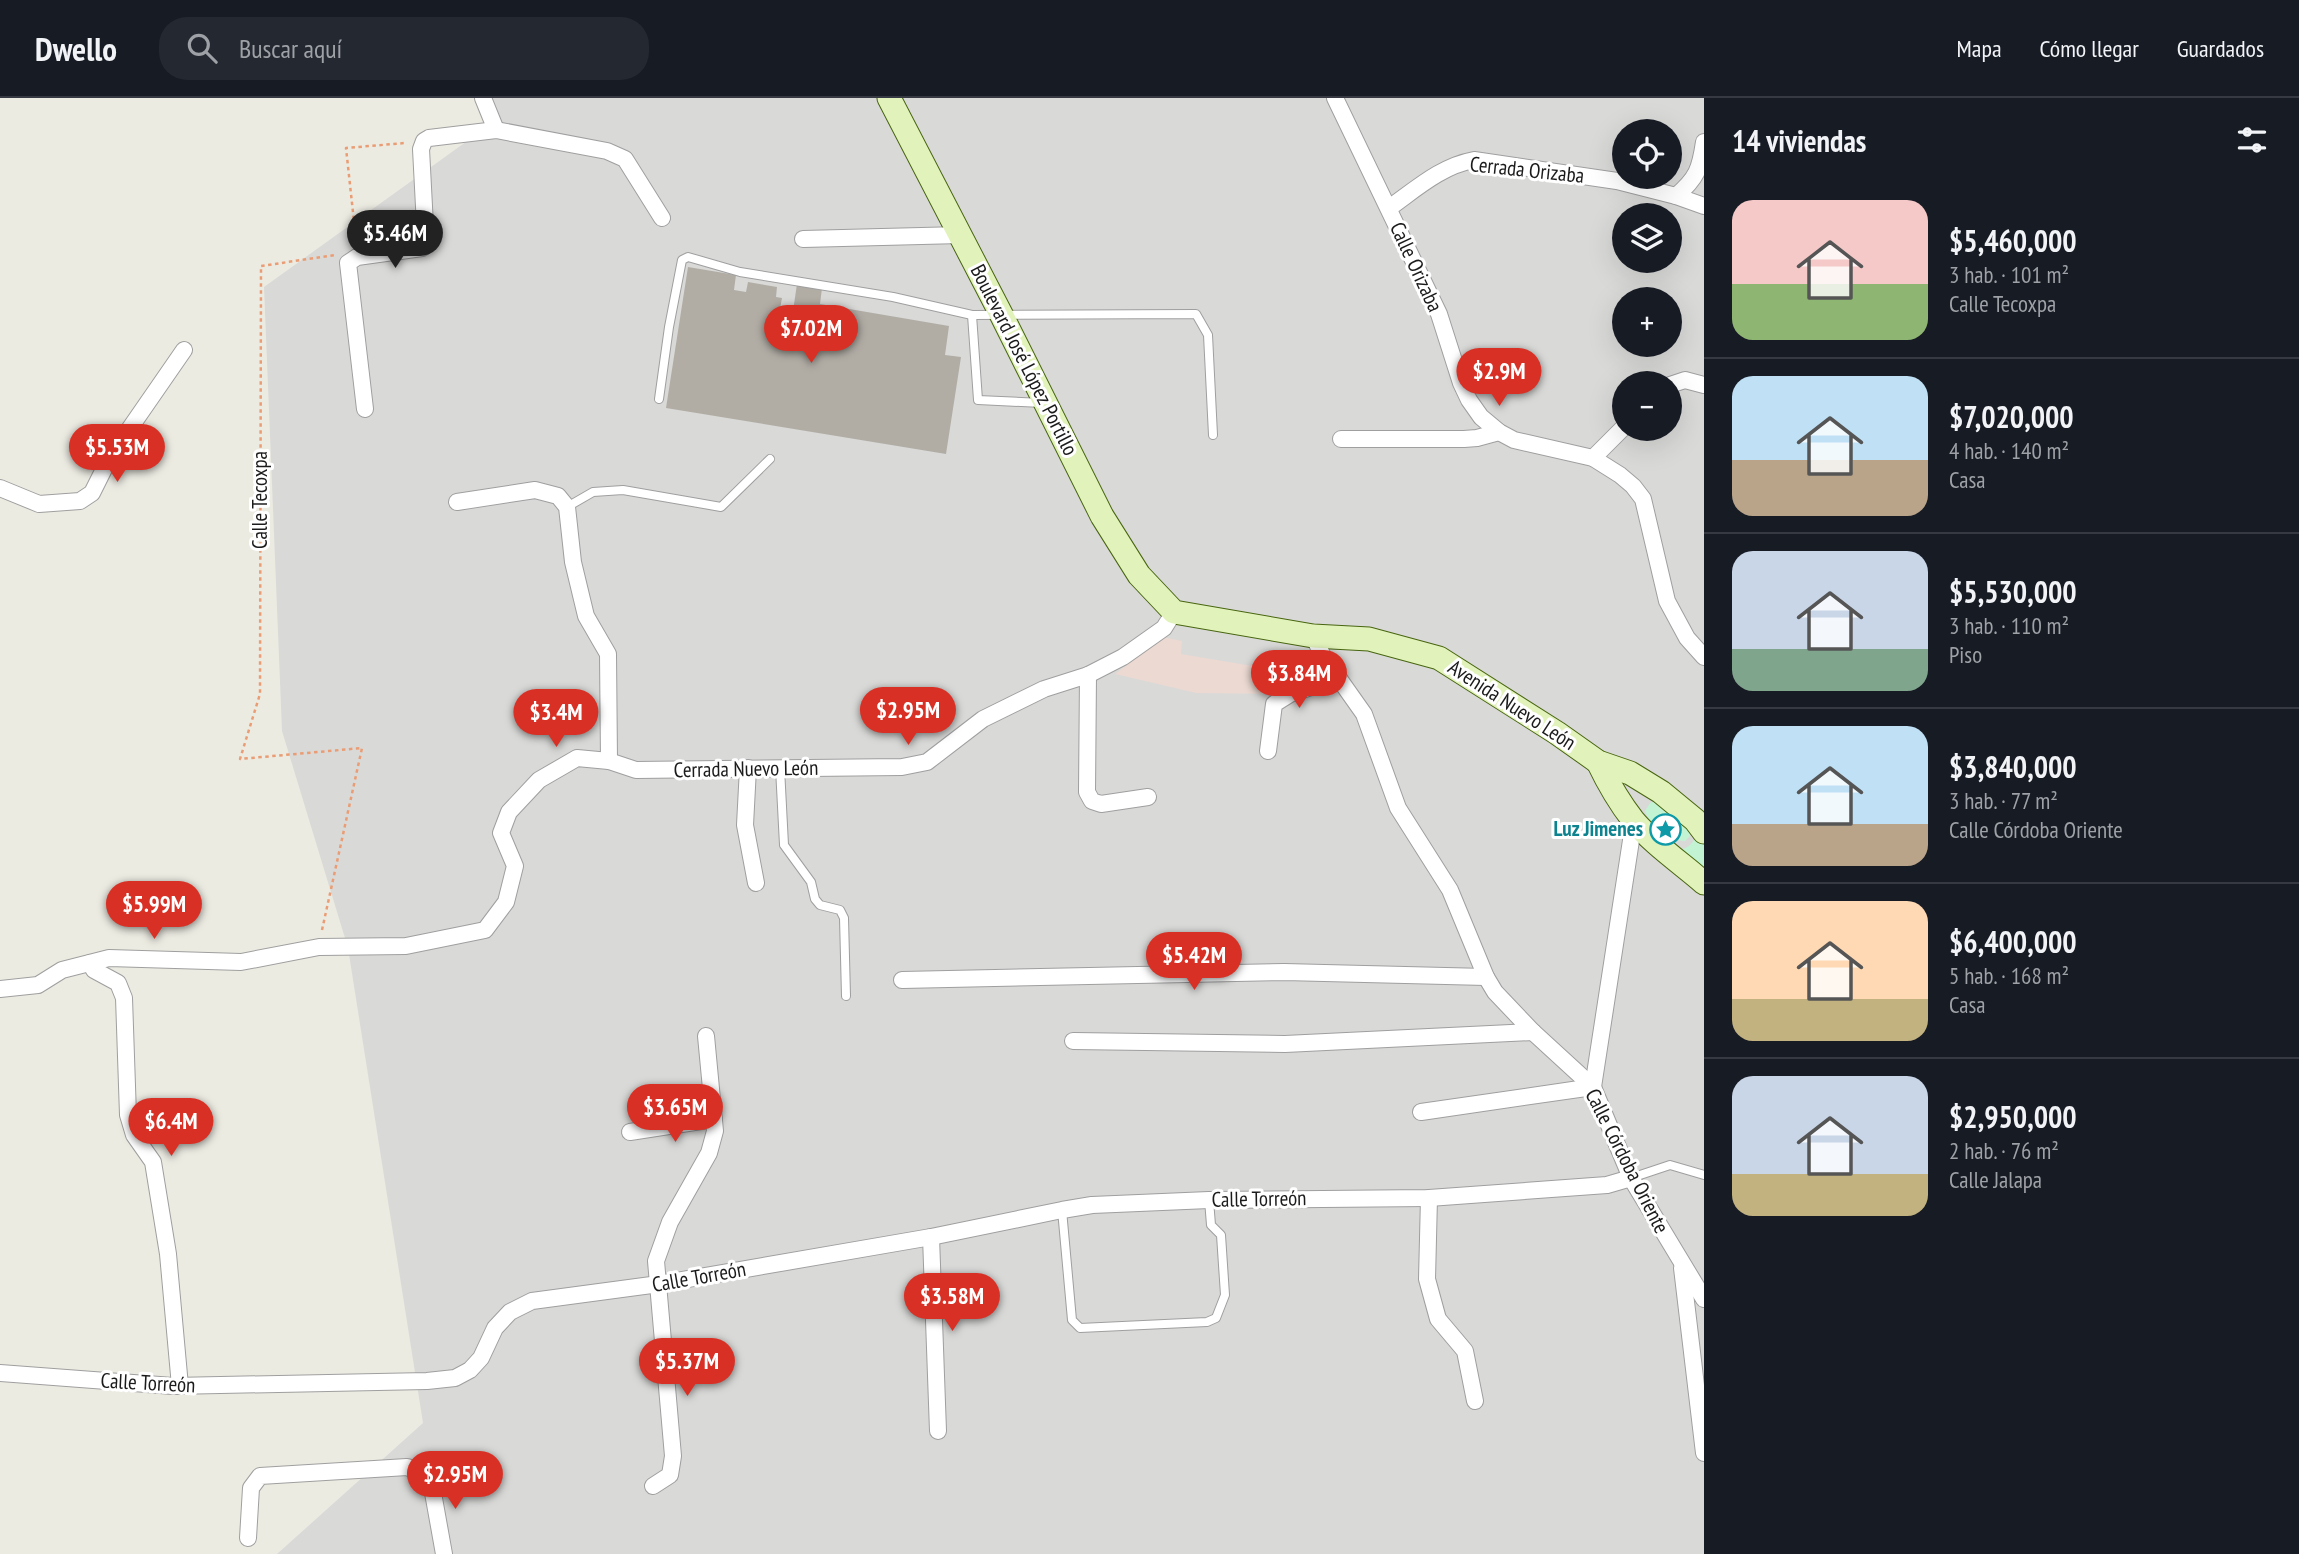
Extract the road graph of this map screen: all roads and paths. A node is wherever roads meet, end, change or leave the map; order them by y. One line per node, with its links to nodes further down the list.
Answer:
1 (484, 98): 4 (street)
2 (889, 98): 11 (main road, Boulevard José López Portillo)
3 (1335, 98): 9 (street, Calle Orizaba)
4 (496, 130): 5 (street); 10 (street)
5 (424, 141): 13 (path); 22 (street)
6 (1704, 142): 7 (street)
7 (1676, 196): 8 (street, Cerrada Orizaba); 9 (street, Cerrada Orizaba)
8 (1704, 206)
9 (1389, 208): 23 (street, Calle Orizaba)
10 (662, 218)
11 (961, 235): 12 (street); 15 (main road, Boulevard José López Portillo)
12 (803, 239)
13 (357, 252)
14 (344, 254): 49 (path, Calle Tecoxpa)
15 (1001, 314): 16 (lane); 21 (main road, Boulevard José López Portillo); 24 (lane)
16 (972, 316): 20 (lane); 21 (lane)
17 (184, 350): 29 (street)
18 (1682, 381): 19 (street)
19 (1704, 386)
20 (659, 399)
21 (1046, 403): 32 (main road, Boulevard José López Portillo)
22 (365, 410)
23 (1499, 432): 25 (street); 28 (street, Calle Orizaba)
24 (1213, 435)
25 (1341, 439)
26 (1612, 439): 28 (street)
27 (770, 458): 31 (lane)
28 (1592, 458): 34 (street, Calle Orizaba)
29 (0, 488)
30 (457, 502): 31 (street)
31 (567, 507): 38 (street)
32 (1174, 612): 33 (main road, Avenida Nuevo León); 35 (street, Cerrada Nuevo León)
33 (1313, 636): 36 (street, Calle Córdoba Oriente); 39 (main road, Avenida Nuevo León)
34 (1704, 657)
35 (1088, 675): 41 (street, Cerrada Nuevo León); 43 (street)
36 (1339, 678): 37 (street); 51 (street, Calle Córdoba Oriente)
37 (1268, 751)
38 (609, 761): 40 (street, Cerrada Nuevo León); 49 (street, Cerrada Nuevo León)
39 (1598, 762): 42 (main road, Avenida Nuevo León); 44 (main road, Avenida Nuevo León)
40 (748, 768): 41 (street, Cerrada Nuevo León); 47 (street)
41 (780, 768): 54 (lane)
42 (1661, 792): 44 (main road); 45 (main road, Avenida Nuevo León)
43 (1148, 797)
44 (1634, 821): 46 (main road, Avenida Nuevo León); 58 (street)
45 (1701, 823): 46 (main road)
46 (1664, 849): 48 (main road, Avenida Nuevo León)
47 (756, 883)
48 (1704, 883)
49 (319, 947): 50 (street, Cerrada Nuevo León)
50 (90, 963): 53 (street, Cerrada Nuevo León); 72 (street)
51 (1486, 977): 52 (street); 55 (street, Calle Córdoba Oriente)
52 (902, 981)
53 (0, 989)
54 (846, 996)
55 (1533, 1032): 57 (street); 58 (street, Calle Córdoba Oriente)
56 (706, 1036): 60 (street)
57 (1073, 1041)
58 (1593, 1087): 59 (street); 63 (street, Calle Córdoba Oriente)
59 (1421, 1112)
60 (714, 1119): 61 (street); 69 (street)
61 (630, 1132)
62 (1704, 1175): 63 (lane)
63 (1631, 1178): 64 (street, Calle Torreón); 68 (street, Calle Córdoba Oriente)
64 (1429, 1198): 65 (street, Calle Torreón); 73 (street)
65 (1209, 1199): 66 (street, Calle Torreón); 66 (lane)
66 (1062, 1210): 67 (street, Calle Torreón)
67 (930, 1237): 69 (street, Calle Torreón); 74 (street)
68 (1682, 1264): 70 (street, Calle Córdoba Oriente); 75 (street)
69 (659, 1284): 72 (street, Calle Torreón); 76 (street)
70 (1704, 1299)
71 (0, 1373): 72 (street, Calle Torreón)
72 (180, 1386)
73 (1475, 1401)
74 (938, 1431)
75 (1704, 1453)
76 (653, 1486)
77 (248, 1538): 78 (street)
78 (444, 1554)

